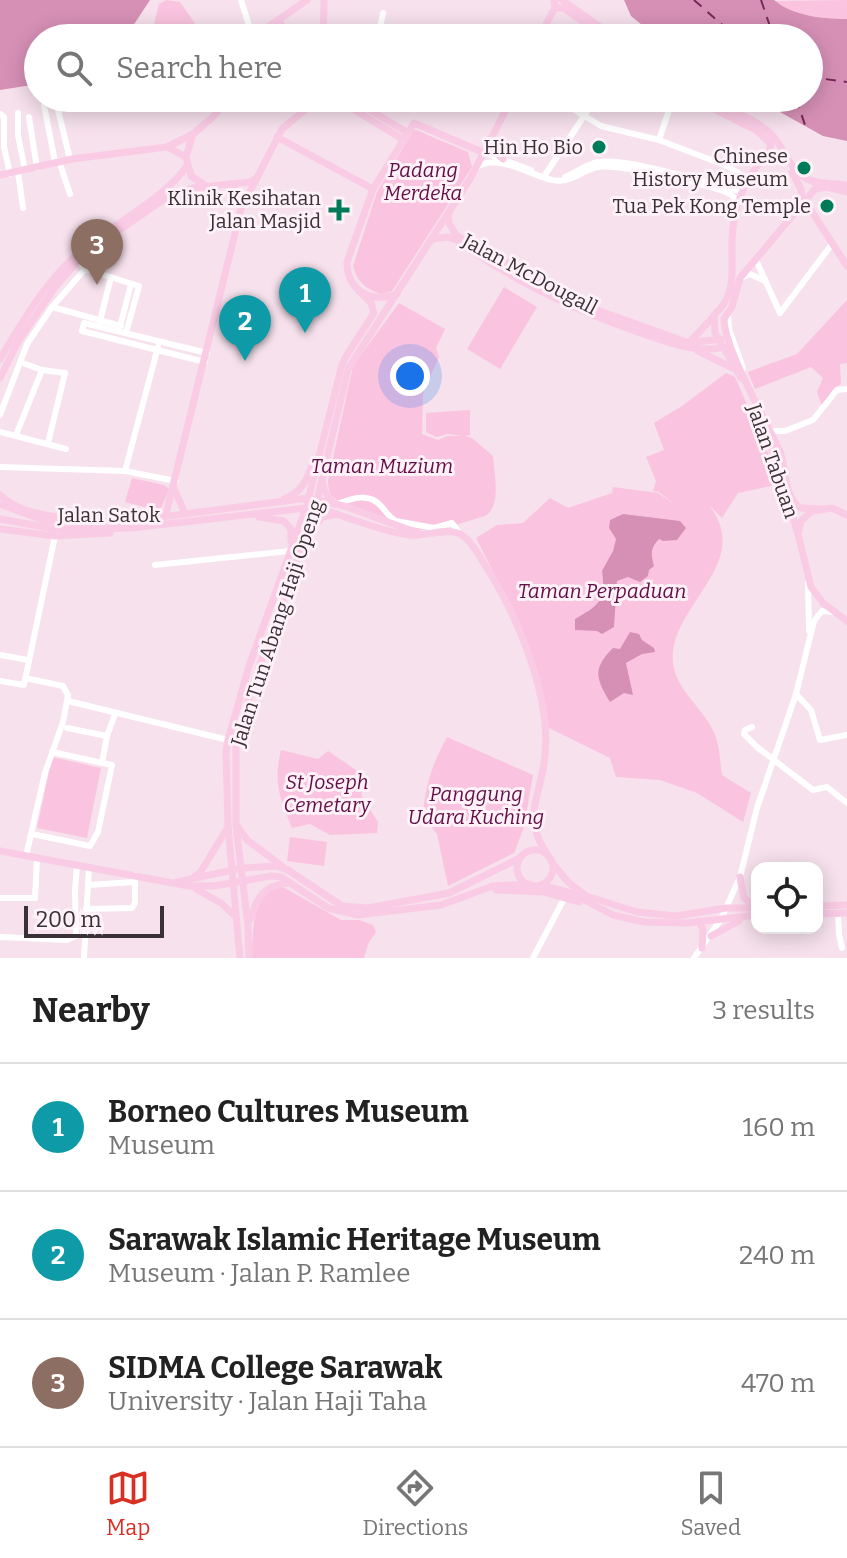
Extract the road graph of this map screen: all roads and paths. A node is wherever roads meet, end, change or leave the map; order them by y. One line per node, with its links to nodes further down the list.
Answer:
1 (241, 0): 8 (street)
2 (307, 0): 7 (main road)
3 (562, 0): 15 (main road)
4 (322, 2): 11 (main road)
5 (554, 4): 13 (main road); 14 (main road)
6 (383, 13): 12 (street)
7 (278, 20): 9 (main road); 10 (main road)
8 (249, 24)
9 (272, 24)
10 (281, 24)
11 (323, 24)
12 (381, 24)
13 (545, 24)
14 (587, 24)
15 (596, 24)
16 (46, 112): 44 (street)
17 (58, 112): 42 (street)
18 (217, 112): 32 (main road)
19 (301, 112): 35 (main road)
20 (361, 112): 34 (main road)
21 (504, 112): 33 (main road, Jalan Tun Abang Haji Openg)
22 (578, 112): 30 (street)
23 (587, 112): 30 (street)
24 (668, 112): 36 (street)
25 (720, 112): 37 (main road)
26 (734, 112): 37 (main road)
27 (18, 113): 48 (street)
28 (374, 113): 34 (main road)
29 (0, 114): 48 (street)
30 (584, 116): 36 (street); 50 (street)
31 (29, 117): 46 (street)
32 (193, 134): 38 (main road); 45 (main road)
33 (491, 135): 39 (main road, Jalan Tun Abang Haji Openg); 43 (main road)
34 (406, 136): 39 (main road); 58 (main road)
35 (277, 137): 51 (main road); 58 (main road)
36 (659, 140): 53 (street)
37 (773, 141): 40 (main road); 41 (main road)
38 (167, 147): 42 (main road); 45 (main road)
39 (482, 152): 43 (street); 47 (main road, Jalan Tun Abang Haji Openg)
40 (769, 152): 41 (main road); 53 (main road)
41 (782, 153): 52 (main road); 54 (main road)
42 (70, 159): 44 (main road)
43 (503, 159): 50 (street)
44 (57, 162): 46 (main road); 61 (street)
45 (187, 162): 56 (main road); 90 (main road)
46 (37, 168): 48 (main road)
47 (475, 168): 62 (street); 66 (main road, Jalan Tun Abang Haji Openg)
48 (17, 172): 49 (main road); 64 (street)
49 (0, 175)
50 (545, 175): 59 (street)
51 (259, 177): 55 (main road); 65 (main road)
52 (794, 177): 54 (main road); 63 (main road)
53 (747, 178): 59 (main road)
54 (816, 182): 57 (main road)
55 (230, 184): 56 (main road); 65 (main road)
56 (209, 185): 70 (main road)
57 (847, 185)
58 (373, 189): 77 (main road)
59 (742, 190): 62 (main road)
60 (847, 192): 63 (main road)
61 (70, 194)
62 (738, 203): 69 (main road)
63 (802, 203): 68 (main road); 71 (main road)
64 (23, 208)
65 (241, 209): 89 (main road)
66 (448, 213): 67 (main road, Jalan Tun Abang Haji Openg); 86 (main road, Jalan McDougall)
67 (431, 239): 78 (main road, Jalan Tun Abang Haji Openg); 88 (main road, Jalan McDougall)
68 (832, 244): 72 (main road); 76 (street)
69 (734, 253): 71 (main road); 81 (main road)
70 (78, 261): 73 (street); 94 (main road)
71 (755, 262): 75 (main road); 76 (street)
72 (847, 266)
73 (86, 268): 74 (street); 79 (street)
74 (111, 277): 82 (street); 83 (street)
75 (740, 278): 76 (street); 80 (main road)
76 (765, 281)
77 (359, 291): 78 (main road); 100 (main road, Jalan Tun Abang Haji Openg)
78 (397, 294): 105 (main road, Jalan Tun Abang Haji Openg)
79 (52, 307): 82 (street); 91 (street)
80 (728, 314): 85 (main road); 93 (street)
81 (714, 315): 85 (main road); 86 (main road)
82 (100, 321): 83 (street)
83 (122, 330): 84 (street); 87 (street)
84 (160, 341): 87 (street); 89 (street)
85 (725, 342): 86 (main road, Jalan McDougall); 88 (main road, Jalan McDougall); 93 (main road, Jalan Tabuan)
86 (689, 343)
87 (158, 350): 89 (street); 104 (street)
88 (696, 350): 93 (main road)
89 (206, 357): 106 (main road)
90 (0, 359)
91 (20, 362): 92 (street); 96 (street)
92 (42, 370): 99 (street); 101 (street)
93 (739, 370): 97 (main road, Jalan Tabuan); 125 (main road, Jalan Tabuan)
94 (0, 378)
95 (847, 389): 97 (street)
96 (0, 415)
97 (771, 431): 114 (main road, Jalan Tabuan)
98 (0, 432): 99 (street)
99 (16, 435): 101 (street)
100 (324, 437): 108 (main road, Jalan Tun Abang Haji Openg); 109 (main road)
101 (48, 443): 102 (street)
102 (66, 449)
103 (0, 467): 104 (street)
104 (125, 471): 106 (street)
105 (321, 478): 111 (main road, Jalan Tun Abang Haji Openg); 112 (main road)
106 (175, 485): 115 (main road); 116 (main road)
107 (0, 495): 116 (main road, Jalan Satok)
108 (308, 498): 109 (main road, Jalan Satok); 111 (main road, Jalan Satok); 113 (main road, Jalan Tun Abang Haji Openg)
109 (275, 503): 115 (main road, Jalan Satok)
110 (0, 504): 121 (main road)
111 (316, 504): 112 (main road); 113 (main road, Jalan Satok); 117 (main road); 128 (main road, Jalan Tun Abang Haji Openg)
112 (336, 504): 124 (street); 126 (main road)
113 (306, 508): 119 (main road, Jalan Satok); 129 (main road, Jalan Tun Abang Haji Openg)
114 (822, 509): 118 (main road); 125 (main road)
115 (185, 513): 116 (main road, Jalan Satok)
116 (171, 514): 121 (main road, Jalan Satok)
117 (340, 515): 126 (main road); 128 (main road)
118 (847, 515)
119 (241, 516): 122 (main road, Jalan Satok); 129 (main road)
120 (0, 519): 121 (main road, Jalan Satok)
121 (88, 526): 122 (main road, Jalan Satok)
122 (132, 528): 127 (main road, Jalan Satok)
123 (0, 529): 127 (main road, Jalan Satok)
124 (460, 534): 126 (main road); 153 (main road)
125 (798, 534): 131 (main road, Jalan Tabuan)
126 (420, 535)
127 (55, 536): 136 (street)
128 (305, 540): 151 (main road, Jalan Tun Abang Haji Openg)
129 (290, 551): 130 (street); 146 (main road, Jalan Tun Abang Haji Openg)
130 (155, 565)
131 (808, 581): 132 (main road); 134 (street)
132 (839, 615): 133 (main road); 134 (street)
133 (847, 621)
134 (808, 643): 139 (street)
135 (0, 655): 136 (street)
136 (28, 660): 138 (street)
137 (0, 681): 138 (street)
138 (25, 681): 140 (street)
139 (796, 694): 144 (street); 148 (street)
140 (68, 701): 141 (street); 147 (street)
141 (115, 714): 145 (street); 146 (street)
142 (752, 727): 148 (street)
143 (67, 728): 145 (street)
144 (847, 735)
145 (107, 736): 149 (street)
146 (228, 740): 151 (main road, Jalan Tun Abang Haji Openg)
147 (52, 752): 149 (street); 152 (street)
148 (773, 757): 150 (street); 165 (street)
149 (102, 763): 152 (street)
150 (847, 803)
151 (232, 826): 162 (main road, Jalan Tun Abang Haji Openg); 163 (main road); 164 (main road, Jalan Tun Abang Haji Openg); 169 (main road)
152 (32, 834): 157 (street)
153 (534, 835): 155 (main road); 156 (main road)
154 (0, 851): 157 (main road)
155 (547, 854): 156 (main road); 159 (main road)
156 (524, 855): 163 (main road); 171 (main road)
157 (26, 856): 158 (main road)
158 (37, 858): 160 (main road); 176 (street)
159 (553, 864): 173 (main road); 181 (main road)
160 (77, 865): 161 (main road); 193 (street)
161 (89, 867): 166 (main road); 172 (street)
162 (242, 868): 163 (main road); 164 (main road); 167 (main road, Jalan Tun Abang Haji Openg)
163 (288, 870)
164 (232, 871): 169 (main road); 170 (main road, Jalan Tun Abang Haji Openg)
165 (740, 877): 177 (main road); 181 (street)
166 (135, 879): 169 (main road); 172 (street); 182 (street)
167 (244, 882): 168 (main road); 170 (main road); 191 (main road, Jalan Tun Abang Haji Openg)
168 (291, 882): 174 (main road); 191 (main road)
169 (190, 883): 170 (main road); 188 (main road)
170 (233, 884): 188 (main road, Jalan Tun Abang Haji Openg)
171 (529, 884): 173 (main road); 174 (main road)
172 (88, 885): 182 (street)
173 (540, 885): 183 (main road)
174 (470, 895): 175 (main road)
175 (565, 897): 183 (main road); 199 (street)
176 (0, 898)
177 (751, 903)
178 (847, 905): 179 (main road)
179 (823, 906)
180 (751, 907): 181 (main road)
181 (726, 908): 189 (street)
182 (86, 909): 196 (street)
183 (603, 911): 190 (main road)
184 (843, 913): 185 (main road); 194 (street)
185 (823, 914)
186 (751, 916): 189 (main road)
187 (751, 917): 192 (main road)
188 (236, 918): 197 (main road, Jalan Tun Abang Haji Openg)
189 (721, 919): 190 (main road); 192 (street)
190 (699, 921): 195 (main road)
191 (248, 926): 198 (main road, Jalan Tun Abang Haji Openg)
192 (711, 936): 195 (street)
193 (0, 937)
194 (842, 948)
195 (701, 950): 200 (street); 201 (street)
196 (84, 958)
197 (240, 958)
198 (249, 958)
199 (533, 958)
200 (694, 958)
201 (707, 958)

